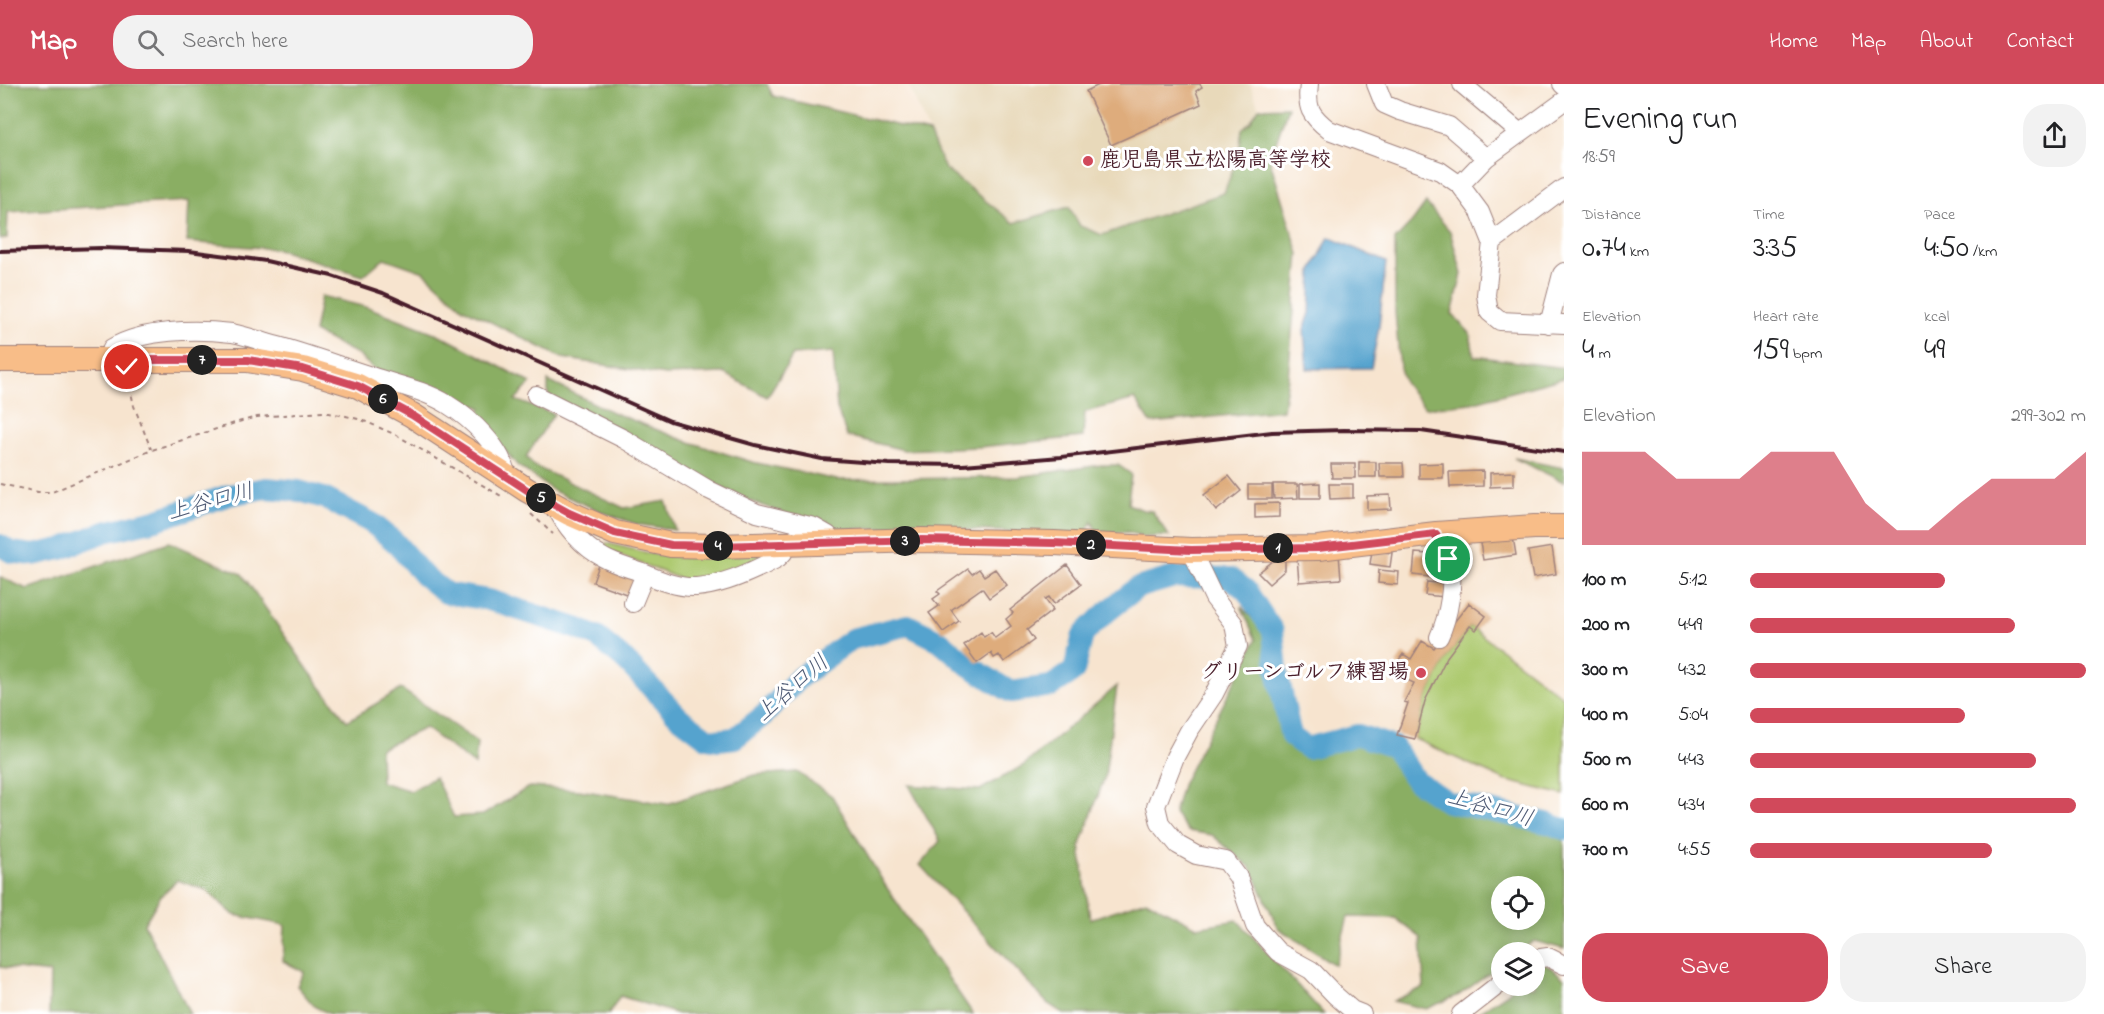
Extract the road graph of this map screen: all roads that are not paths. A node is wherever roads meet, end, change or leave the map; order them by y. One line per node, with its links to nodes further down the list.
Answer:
1 (1309, 84): 7 (street)
2 (1376, 84): 6 (street)
3 (1462, 84): 5 (street)
4 (1564, 101): 5 (street)
5 (1520, 134): 6 (street)
6 (1486, 158): 7 (street)
7 (1460, 185): 9 (street)
8 (1564, 188): 9 (street)
9 (1492, 242): 11 (street)
10 (1564, 272): 11 (street)
11 (1557, 324)
12 (0, 360): 14 (main road)
13 (536, 396): 17 (street)
14 (555, 505): 18 (main road); 20 (street)
15 (1564, 527): 16 (main road)
16 (1436, 534): 19 (main road); 22 (street)
17 (833, 543): 18 (main road); 19 (main road)
18 (785, 544): 20 (street)
19 (1191, 550): 26 (street)
20 (645, 574): 21 (street)
21 (633, 603)
22 (1439, 637)
23 (1545, 957): 24 (street)
24 (1564, 965)
25 (1491, 991): 27 (street)
26 (1362, 1014)
27 (1461, 1014)

